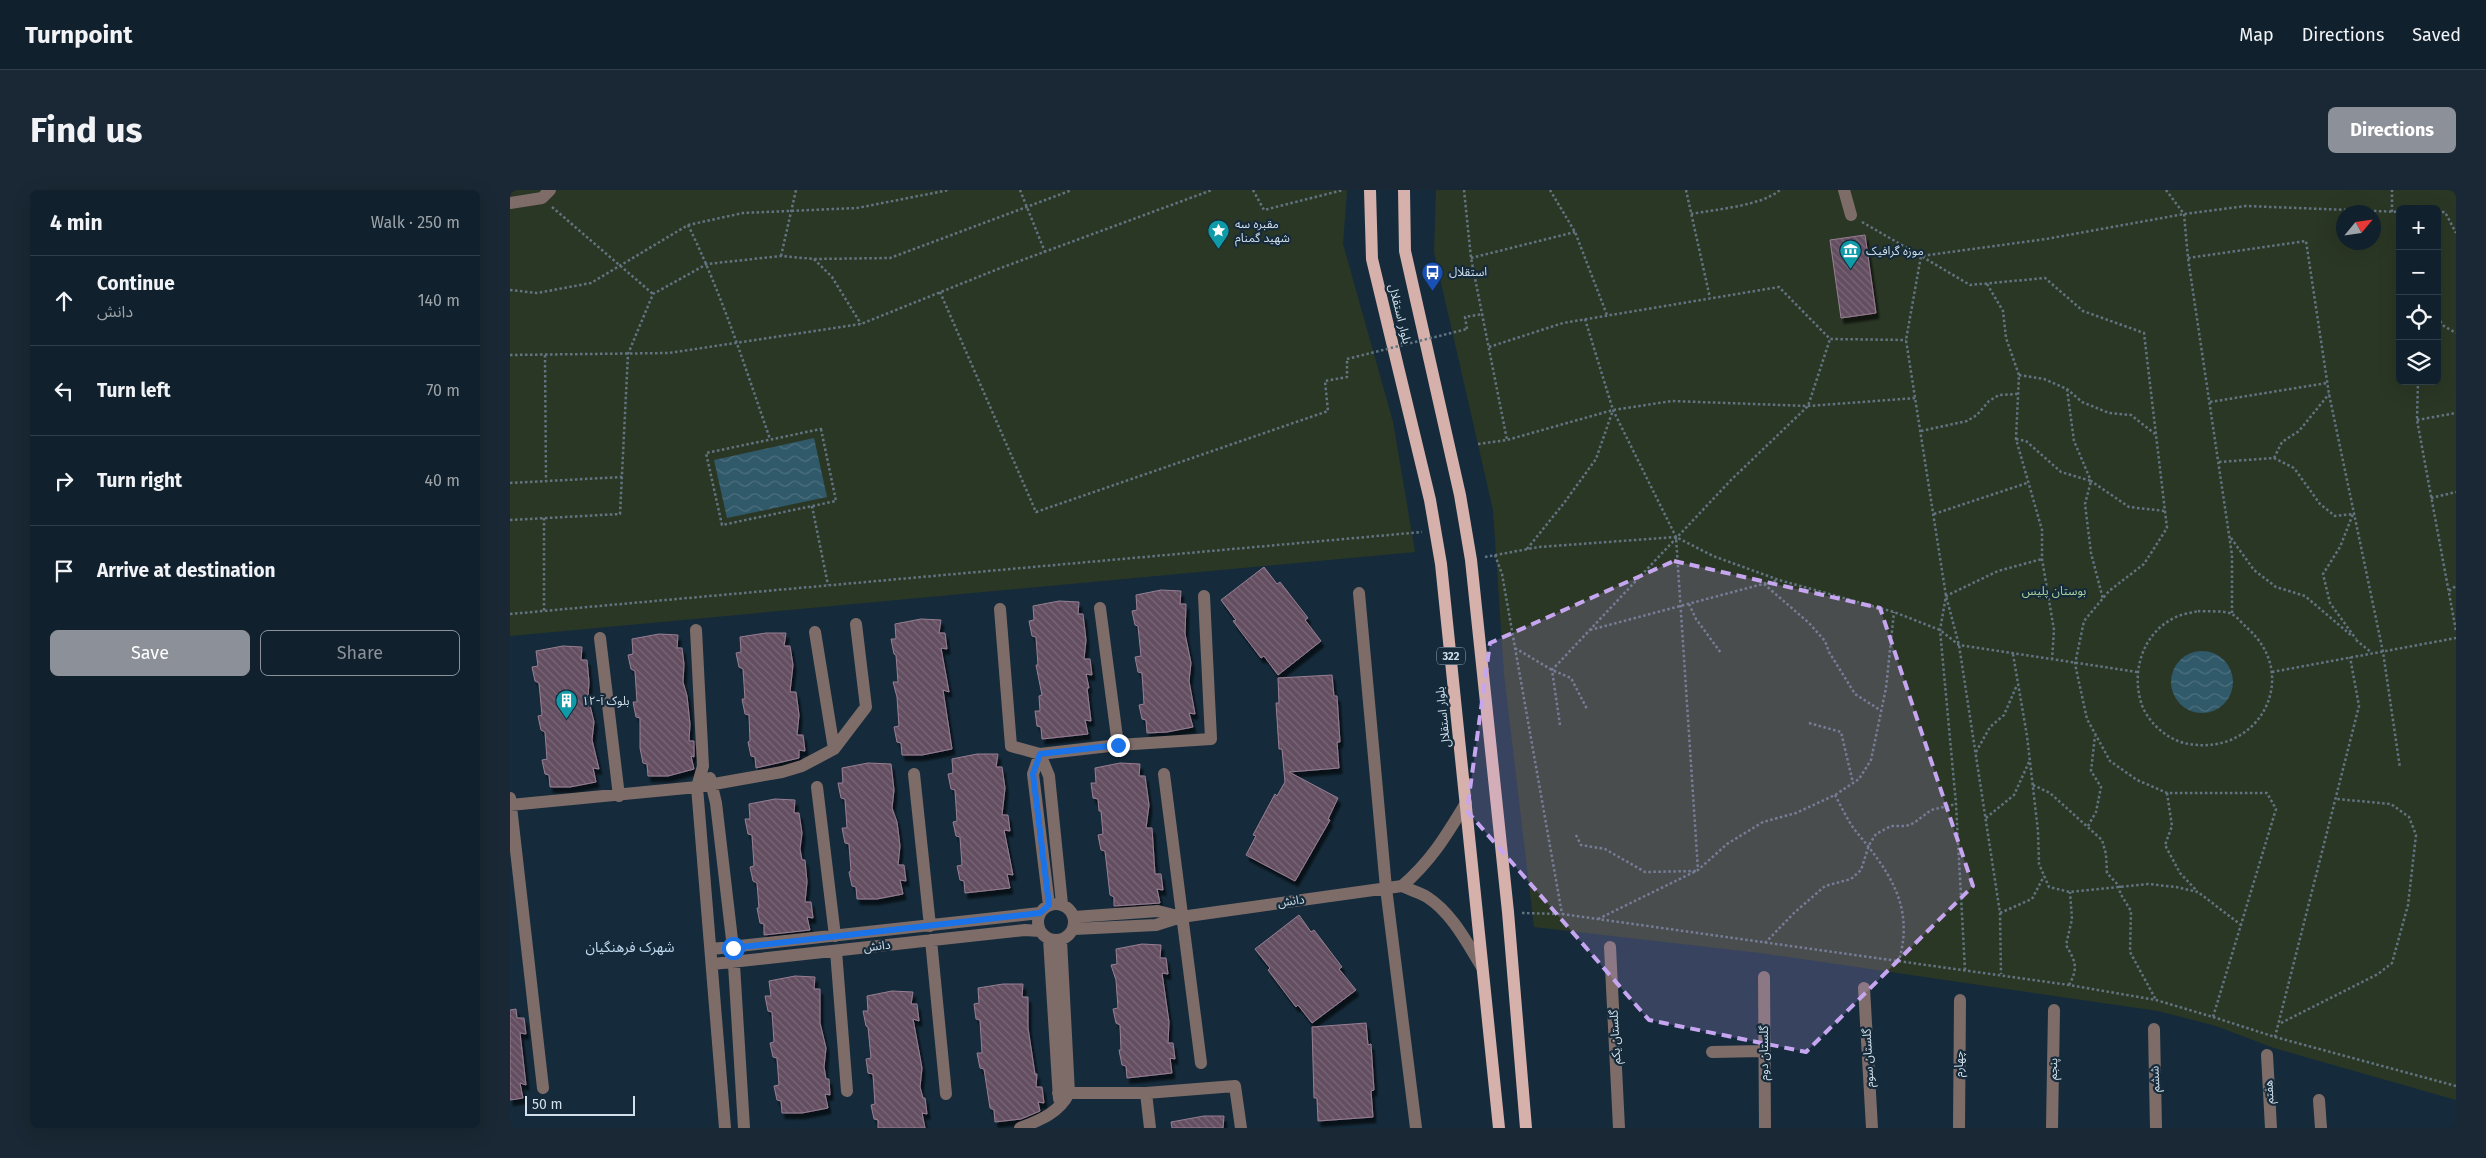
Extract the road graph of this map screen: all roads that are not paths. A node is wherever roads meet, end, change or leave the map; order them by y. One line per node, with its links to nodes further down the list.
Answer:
1 (1370, 190): 26 (main road, بلوار استقلال / 322)
2 (1404, 190): 65 (main road, بلوار استقلال / 322)
3 (1844, 190): 6 (street)
4 (546, 194): 5 (street)
5 (510, 203)
6 (1851, 215)
7 (1359, 593): 28 (street)
8 (1204, 596): 15 (street)
9 (1100, 608): 15 (street)
10 (1000, 609): 17 (street)
11 (856, 624): 16 (street)
12 (696, 630): 18 (street)
13 (815, 632): 16 (street)
14 (600, 638): 24 (street)
15 (1118, 745): 17 (street)
16 (834, 749): 21 (street)
17 (1040, 754): 29 (street)
18 (704, 766): 21 (street); 22 (street)
19 (914, 774): 32 (street)
20 (1164, 774): 30 (street)
21 (713, 784): 22 (street); 37 (street)
22 (698, 787): 24 (street); 38 (street)
23 (817, 787): 33 (street)
24 (619, 796): 25 (street)
25 (510, 803): 52 (street)
26 (1466, 803): 27 (street); 42 (main road, بلوار استقلال / 322)
27 (1402, 886): 28 (street, دانش); 42 (street)
28 (1386, 888): 30 (street, دانش); 63 (street)
29 (1050, 907): 31 (street); 32 (street, دانش); 34 (street)
30 (1181, 917): 31 (street, دانش); 51 (street)
31 (1074, 923): 34 (street)
32 (930, 926): 33 (street, دانش)
33 (835, 936): 37 (street, دانش)
34 (1050, 937): 35 (street, دانش); 54 (street)
35 (931, 940): 39 (street, دانش); 56 (street)
36 (1610, 946): 66 (street, گلستان یکم)
37 (733, 948): 38 (street, دانش); 40 (street)
38 (712, 949): 41 (street)
39 (836, 951): 40 (street, دانش); 53 (street)
40 (734, 962): 41 (street, دانش); 59 (street)
41 (713, 964): 58 (street)
42 (1482, 967): 64 (main road, بلوار استقلال / 322)
43 (1764, 977): 48 (street, گلستان دوم)
44 (1864, 988): 68 (street, گلستان سوم)
45 (1960, 1000): 69 (street, چهارم)
46 (2054, 1010): 70 (street, پنجم)
47 (2154, 1029): 71 (street, ششم)
48 (1763, 1051): 49 (street); 67 (street, گلستان دوم)
49 (1712, 1052)
50 (2267, 1055): 72 (street, هفتم)
51 (1201, 1063)
52 (543, 1088)
53 (847, 1091)
54 (1064, 1093): 55 (street); 60 (street)
55 (1146, 1093): 61 (street); 62 (street)
56 (946, 1094)
57 (2319, 1100): 73 (street)
58 (725, 1128)
59 (744, 1128)
60 (1020, 1128)
61 (1150, 1128)
62 (1241, 1128)
63 (1416, 1128)
64 (1499, 1128)
65 (1526, 1128)
66 (1619, 1128)
67 (1765, 1128)
68 (1872, 1128)
69 (1959, 1128)
70 (2052, 1128)
71 (2156, 1128)
72 (2271, 1128)
73 (2321, 1128)

